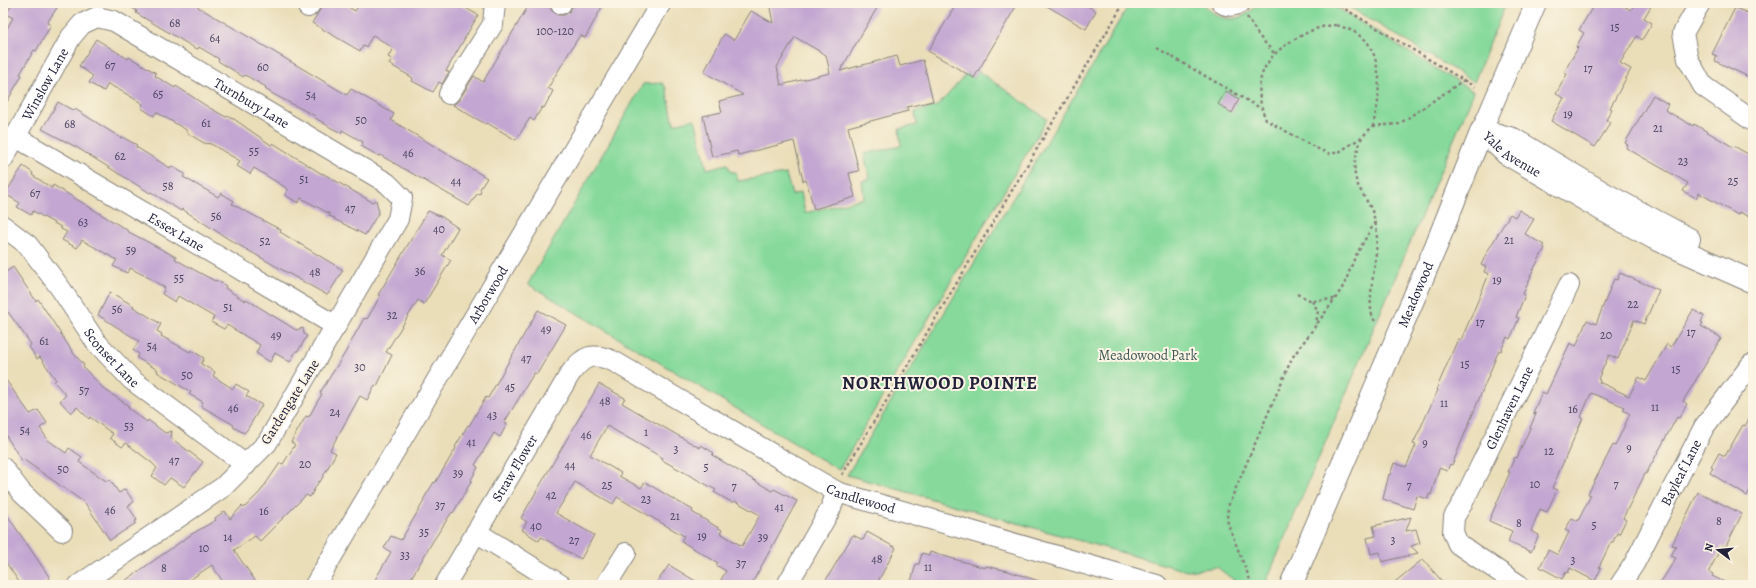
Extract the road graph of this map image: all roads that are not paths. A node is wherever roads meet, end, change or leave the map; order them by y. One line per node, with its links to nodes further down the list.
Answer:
1 (494, 3): 8 (street)
2 (661, 3): 29 (street, Arborwood)
3 (1222, 3): 4 (street)
4 (1240, 3)
5 (1536, 3): 10 (street, Meadowood)
6 (1700, 3): 9 (street)
7 (97, 17): 11 (street, Winslow Lane); 13 (street, Turnbury Lane)
8 (449, 94)
9 (1753, 121)
10 (1482, 130): 15 (main road, Yale Avenue); 16 (main road, Yale Avenue); 34 (main road, Meadowood)
11 (16, 137): 12 (street, Winslow Lane); 18 (street, Essex Lane)
12 (3, 159)
13 (402, 198): 18 (street, Gardengate Lane)
14 (3, 226): 21 (street, Sconset Lane)
15 (1753, 270)
16 (1753, 282)
17 (1569, 285): 35 (street, Glenhaven Lane)
18 (336, 326): 21 (street, Gardengate Lane)
19 (590, 356): 23 (street, Candlewood); 25 (street, Straw Flower)
20 (1751, 365): 36 (street, Bayleaf Lane)
21 (246, 465): 27 (street, Gardengate Lane)
22 (3, 468): 24 (street)
23 (837, 492): 28 (street, Candlewood); 33 (street)
24 (62, 531)
25 (476, 532): 30 (street, Straw Flower); 31 (street)
26 (626, 553): 32 (street)
27 (87, 584)
28 (1150, 584)
29 (315, 585)
30 (445, 585)
31 (561, 585)
32 (606, 585)
33 (787, 585)
34 (1291, 585)
35 (1519, 585)
36 (1620, 585)

